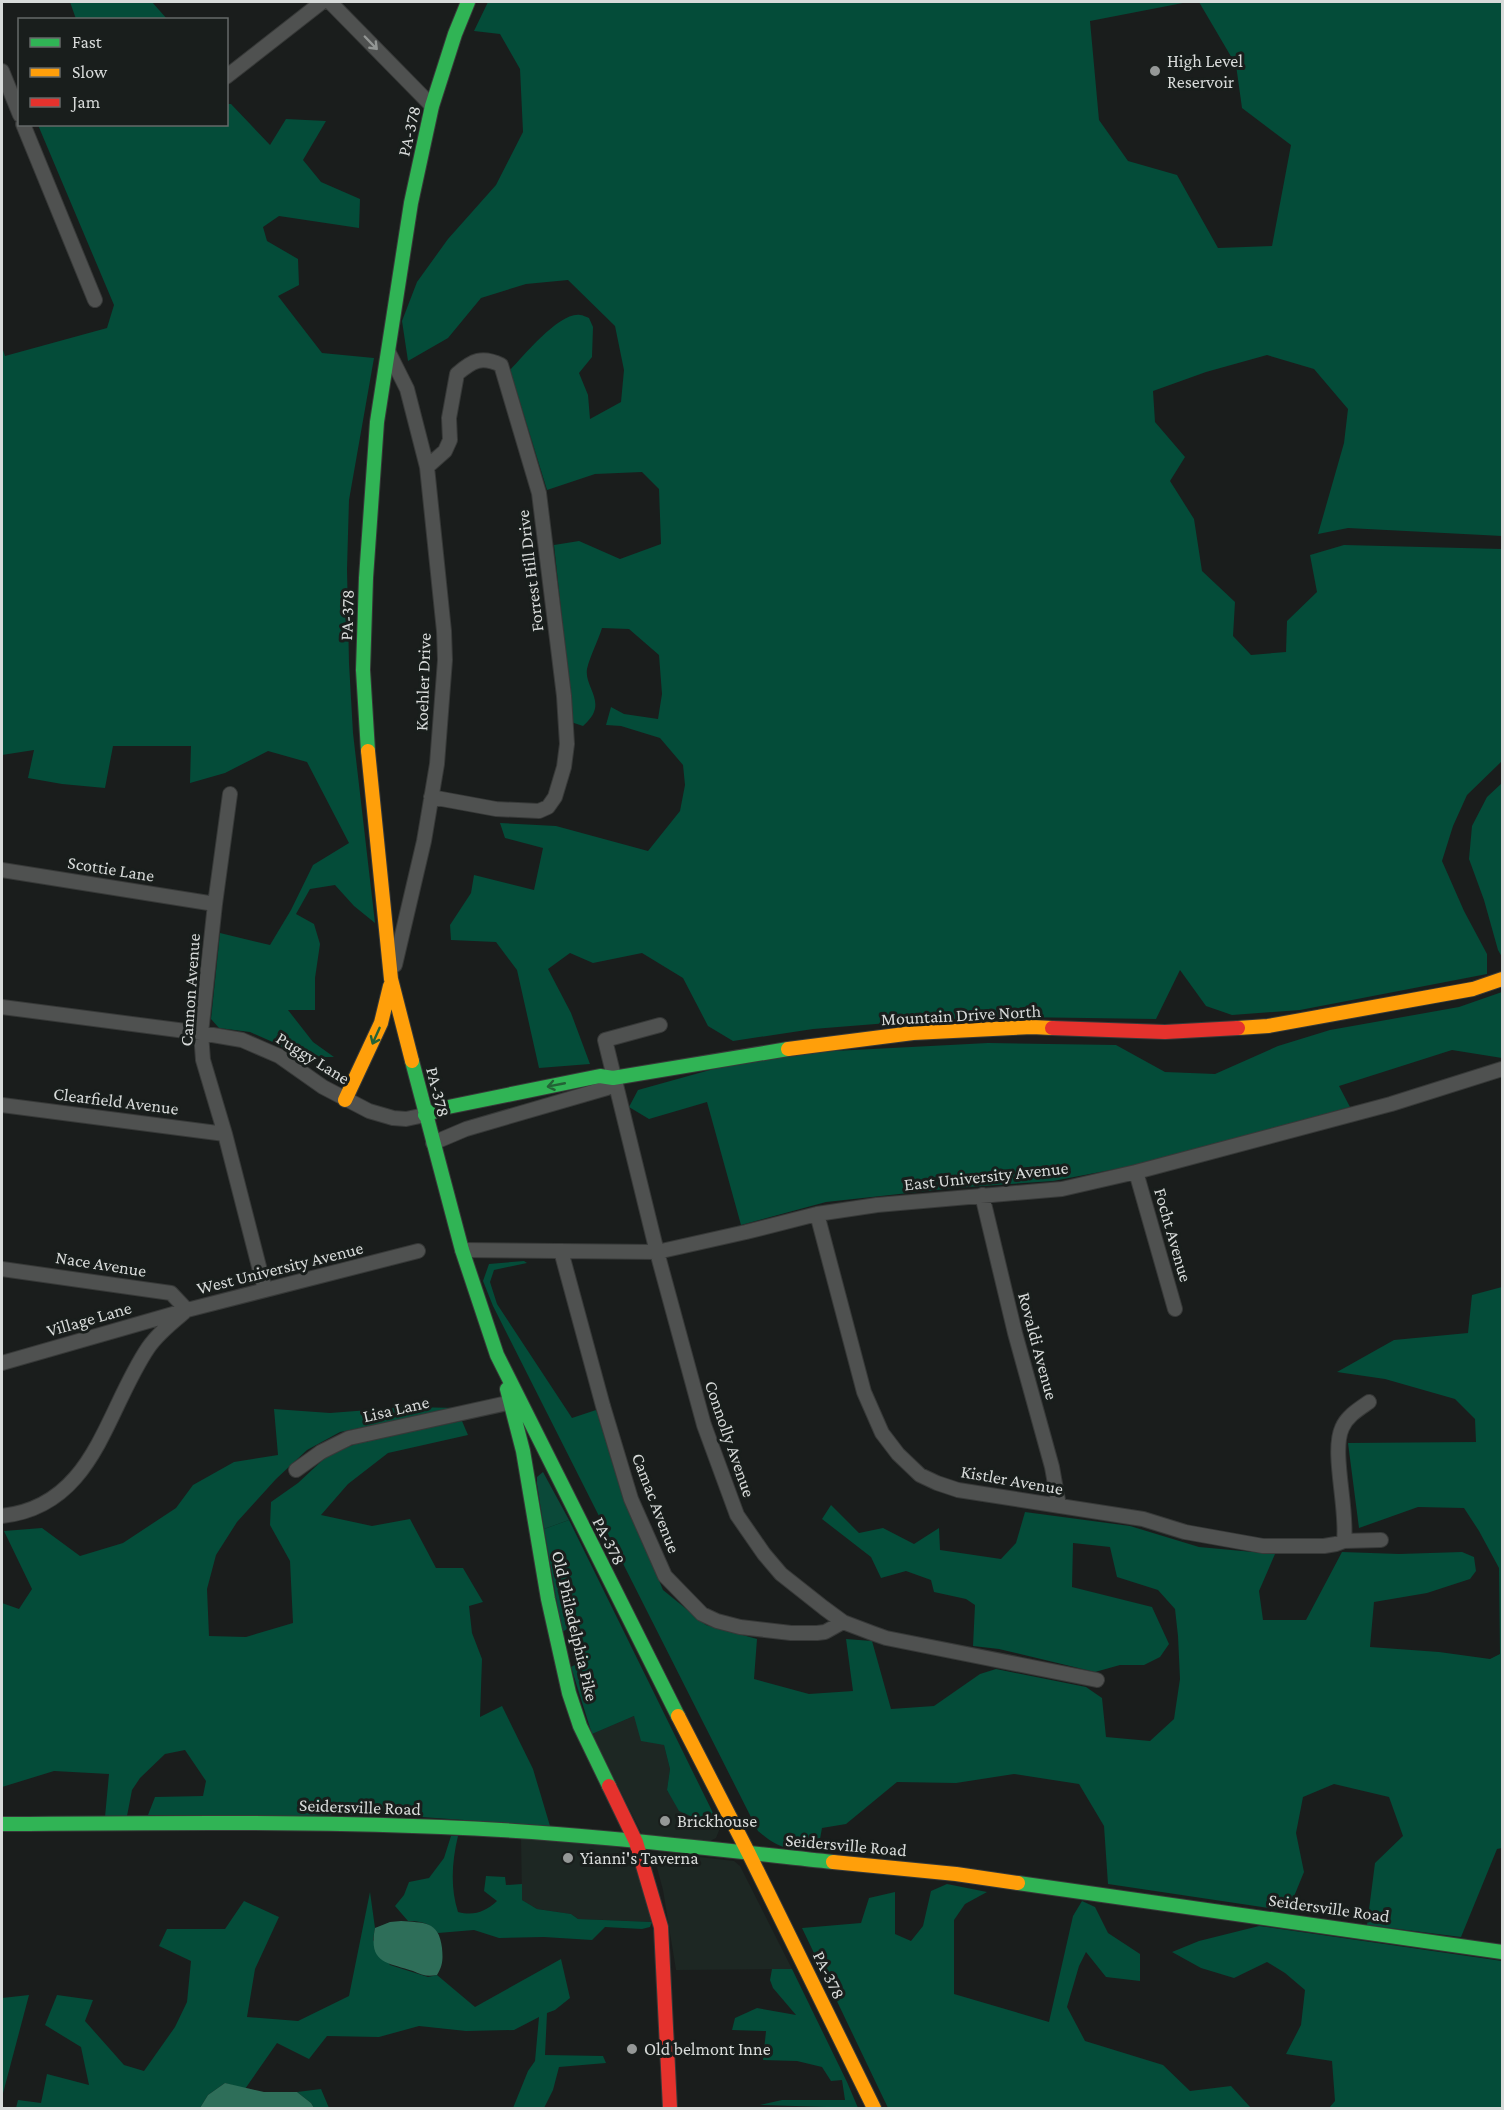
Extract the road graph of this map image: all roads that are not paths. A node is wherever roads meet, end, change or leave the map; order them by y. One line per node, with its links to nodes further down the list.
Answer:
1 (322, 2): 5 (street)
2 (330, 2): 6 (street, one-way to 6)
3 (468, 2): 6 (street, PA-378)
4 (2, 71): 7 (street)
5 (228, 75)
6 (432, 106): 10 (street, PA-378)
7 (18, 110)
8 (25, 126): 9 (street)
9 (95, 300)
10 (389, 353): 11 (street, Koehler Drive); 16 (street, PA-378)
11 (427, 468): 13 (street, Koehler Drive); 13 (street, Forrest Hill Drive)
12 (230, 794): 15 (street, Cannon Avenue)
13 (431, 797): 16 (street, Koehler Drive)
14 (2, 870): 15 (street, Scottie Lane)
15 (215, 904): 20 (street, Cannon Avenue)
16 (391, 979): 23 (street, one-way to 23); 25 (street, PA-378)
17 (1503, 979): 22 (street, Mountain Drive North)
18 (2, 1007): 20 (street, Puggy Lane)
19 (660, 1024): 22 (street, Connolly Avenue)
20 (201, 1033): 23 (street, Puggy Lane); 26 (street, Cannon Avenue)
21 (1503, 1069): 28 (street, East University Avenue)
22 (613, 1078): 25 (street, Mountain Drive North, one-way to 25); 27 (street); 34 (street, Connolly Avenue)
23 (345, 1100): 25 (street, Puggy Lane)
24 (2, 1105): 26 (street, Clearfield Avenue)
25 (425, 1115): 27 (street, PA-378)
26 (225, 1134): 36 (street, Cannon Avenue)
27 (433, 1143): 31 (street, PA-378)
28 (1136, 1172): 29 (street, East University Avenue); 37 (street, Focht Avenue)
29 (982, 1195): 30 (street, East University Avenue); 44 (street, Rovaldi Avenue)
30 (818, 1214): 34 (street, East University Avenue); 44 (street, Kistler Avenue)
31 (462, 1250): 33 (street, East University Avenue); 39 (street, PA-378)
32 (418, 1251): 36 (street, West University Avenue)
33 (561, 1251): 34 (street, East University Avenue); 48 (street, Camac Avenue)
34 (657, 1252): 48 (street, Connolly Avenue)
35 (2, 1269): 38 (street, Nace Avenue)
36 (265, 1290): 38 (street, West University Avenue)
37 (1175, 1309)
38 (187, 1310): 40 (street, Village Lane); 45 (street, West University Avenue)
39 (496, 1355): 41 (street, Old Philadelphia Pike); 52 (street, PA-378)
40 (2, 1363)
41 (512, 1402): 43 (street, Lisa Lane); 51 (street, Old Philadelphia Pike)
42 (1369, 1402): 47 (street)
43 (296, 1470)
44 (1059, 1506): 47 (street, Kistler Avenue)
45 (2, 1516)
46 (1381, 1540): 47 (street, Kistler Avenue)
47 (1344, 1541)
48 (843, 1622): 49 (street, Connolly Avenue)
49 (1097, 1680)
50 (2, 1824): 51 (street, Seidersville Road)
51 (636, 1842): 52 (street, Seidersville Road); 54 (street, Old Philadelphia Pike)
52 (749, 1854): 53 (street, Seidersville Road); 55 (street, PA-378)
53 (1503, 1952)
54 (670, 2109)
55 (874, 2109)

